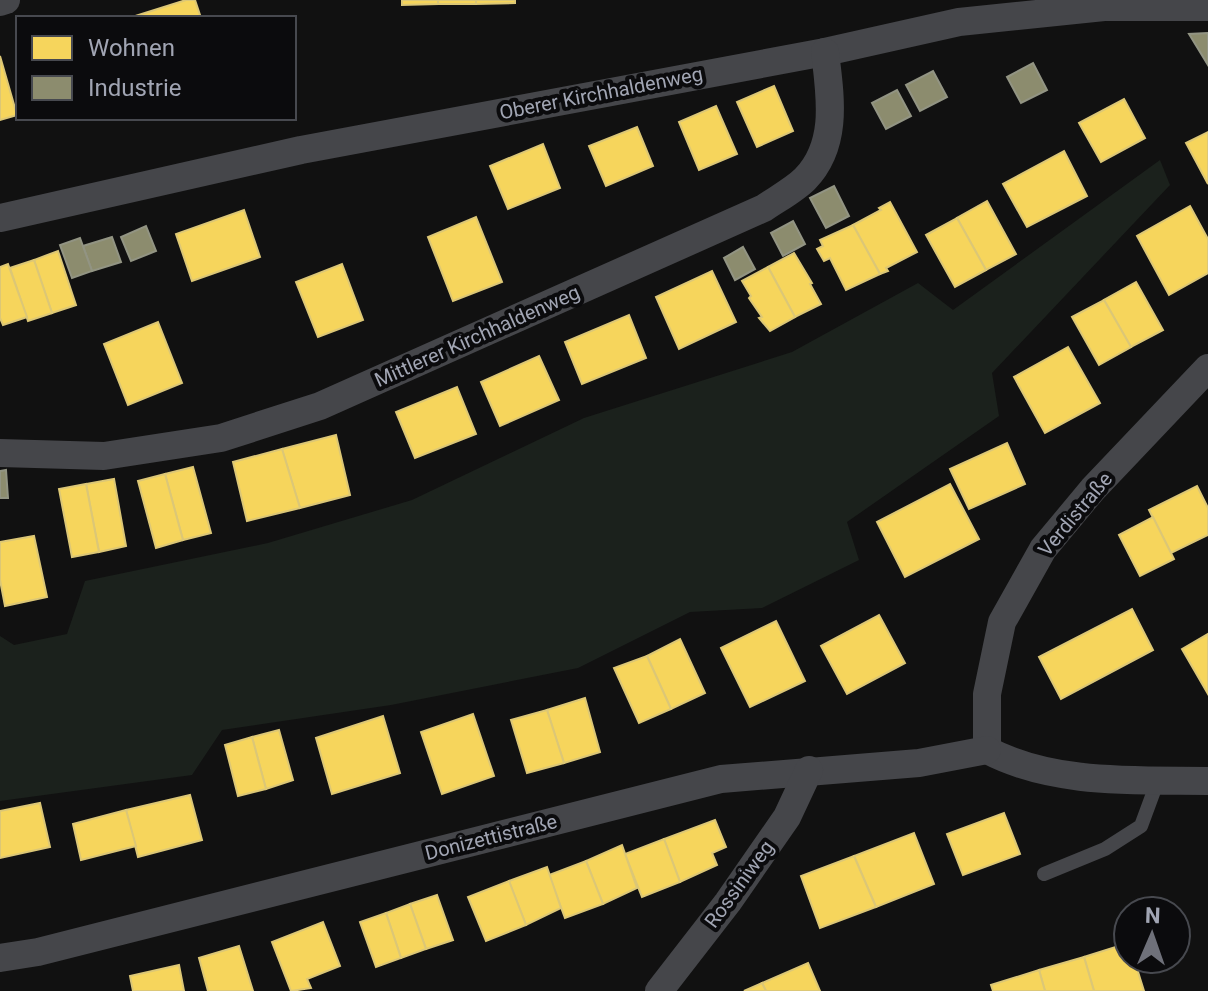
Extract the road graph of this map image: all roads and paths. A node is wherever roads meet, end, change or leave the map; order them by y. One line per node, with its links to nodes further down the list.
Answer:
1 (6, 0): 2 (street)
2 (0, 2)
3 (1208, 7): 4 (street, Oberer Kirchhaldenweg)
4 (825, 52): 5 (street, Oberer Kirchhaldenweg); 7 (street, Mittlerer Kirchhaldenweg)
5 (0, 218)
6 (1208, 368): 8 (street, Verdistraße)
7 (0, 453)
8 (987, 750): 9 (street, Donizettistraße); 10 (street)
9 (809, 770): 13 (street, Donizettistraße); 14 (street, Rossiniweg)
10 (1158, 780): 11 (street); 12 (lane)
11 (1208, 781)
12 (1044, 874)
13 (0, 958)
14 (659, 991)

